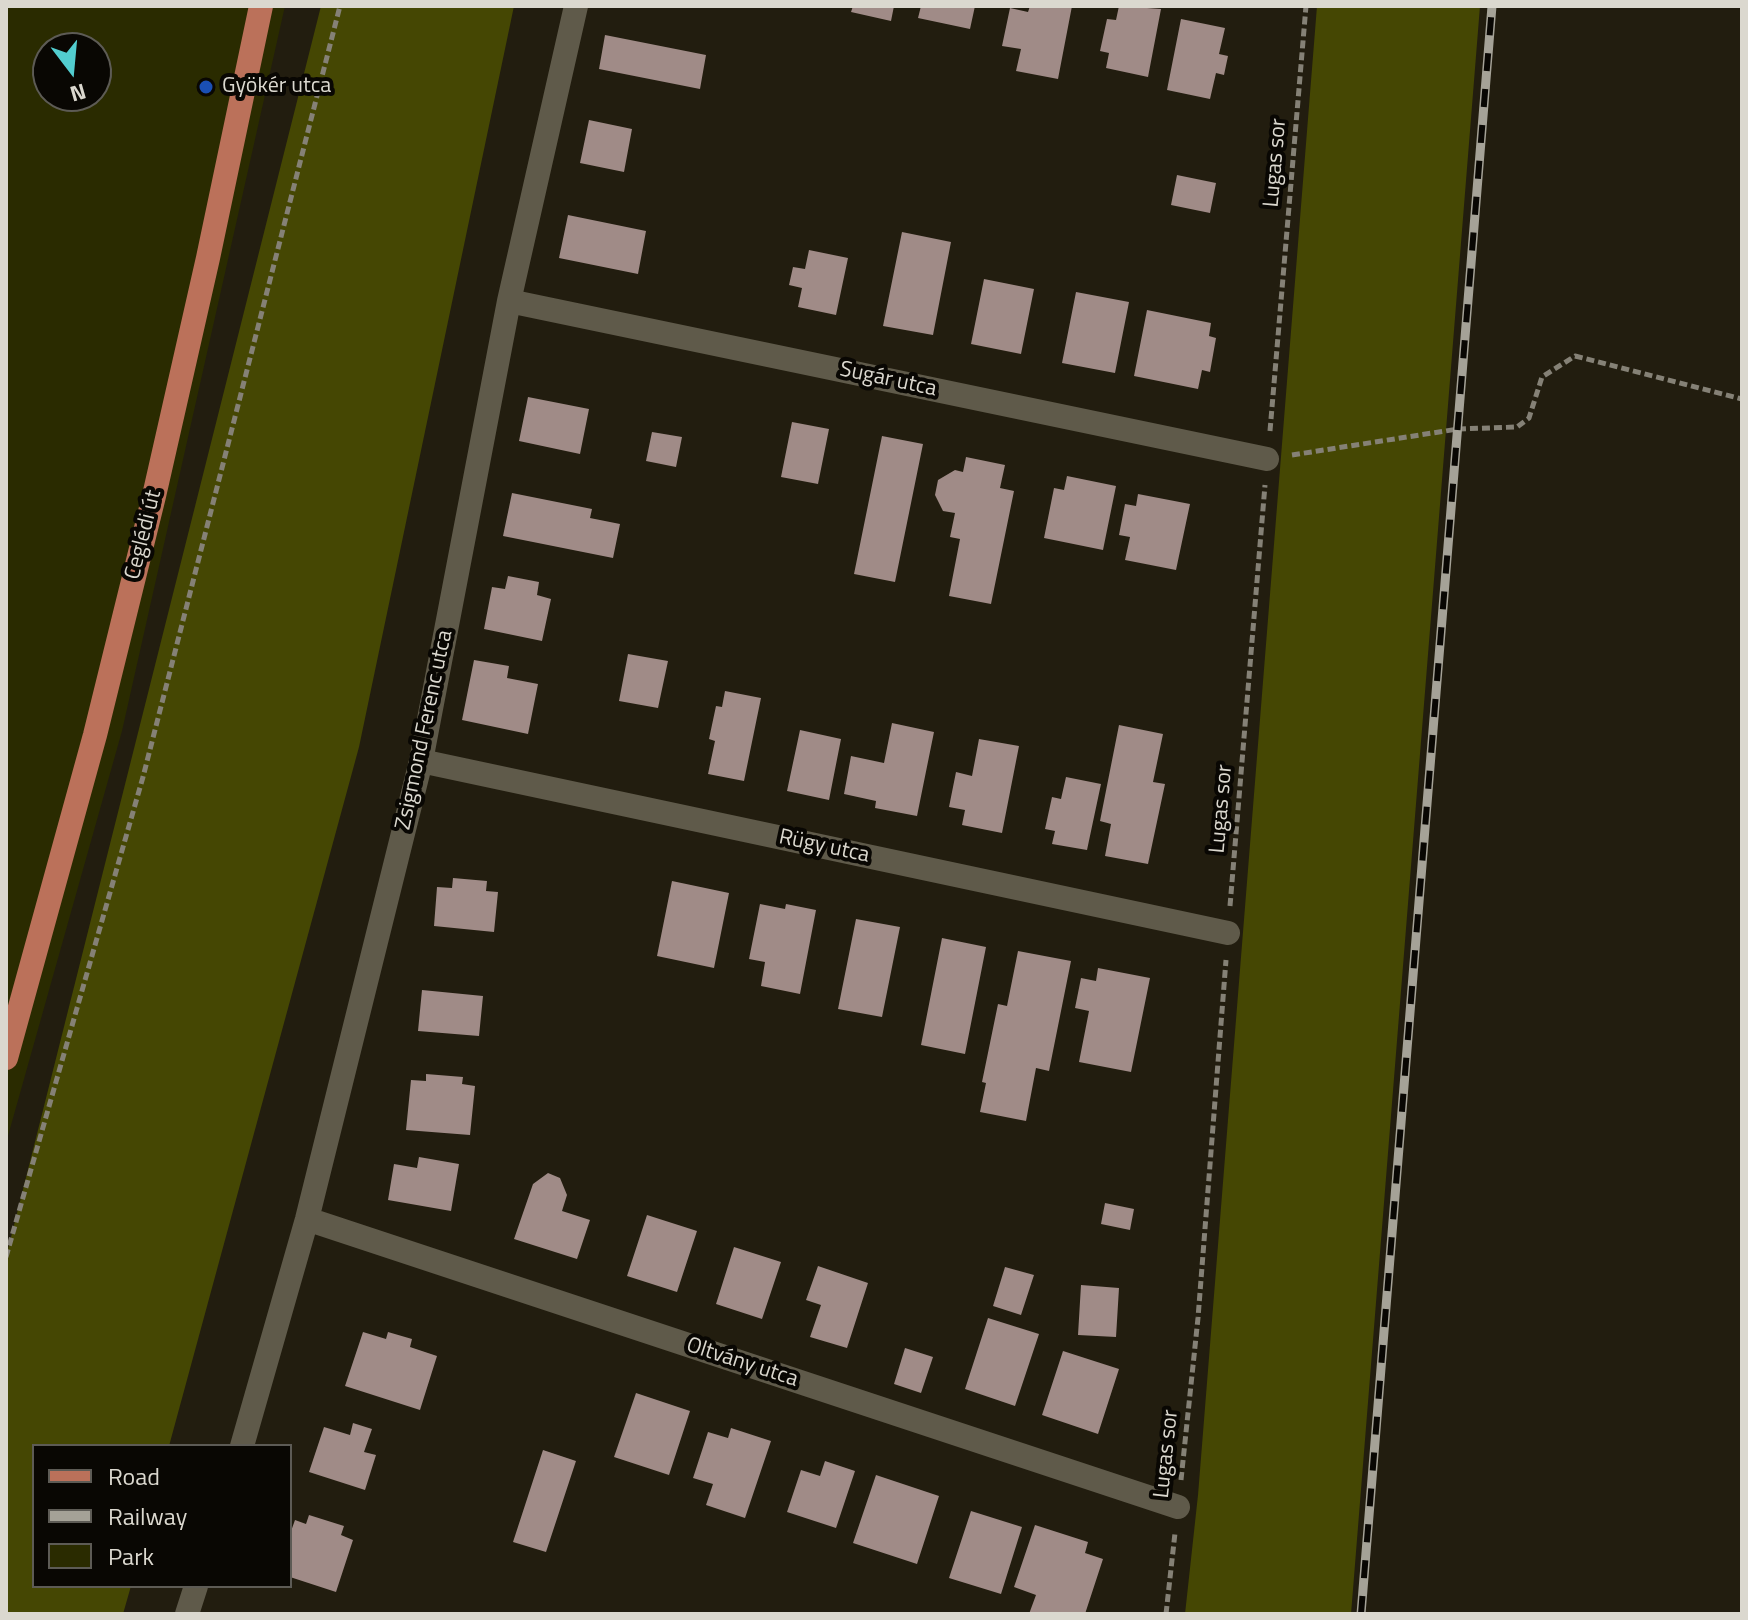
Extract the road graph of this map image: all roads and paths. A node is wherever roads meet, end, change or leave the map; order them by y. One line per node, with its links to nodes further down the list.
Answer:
1 (261, 6): 10 (main road, Ceglédi út)
2 (340, 6): 12 (path)
3 (576, 6): 5 (street, Zsigmond Ferenc utca)
4 (1306, 6): 7 (path, Lugas sor)
5 (509, 301): 7 (street, Sugár utca); 8 (street, Zsigmond Ferenc utca)
6 (1742, 399): 7 (path)
7 (1267, 459): 9 (path, Lugas sor)
8 (421, 761): 9 (street, Rügy utca); 11 (street, Zsigmond Ferenc utca)
9 (1228, 933): 14 (path, Lugas sor)
10 (6, 1058)
11 (307, 1219): 13 (street, Zsigmond Ferenc utca); 14 (street, Oltvány utca)
12 (6, 1257)
13 (243, 1444)
14 (1178, 1507): 17 (path, Lugas sor)
15 (195, 1588): 16 (street)
16 (187, 1614)
17 (1166, 1614)

